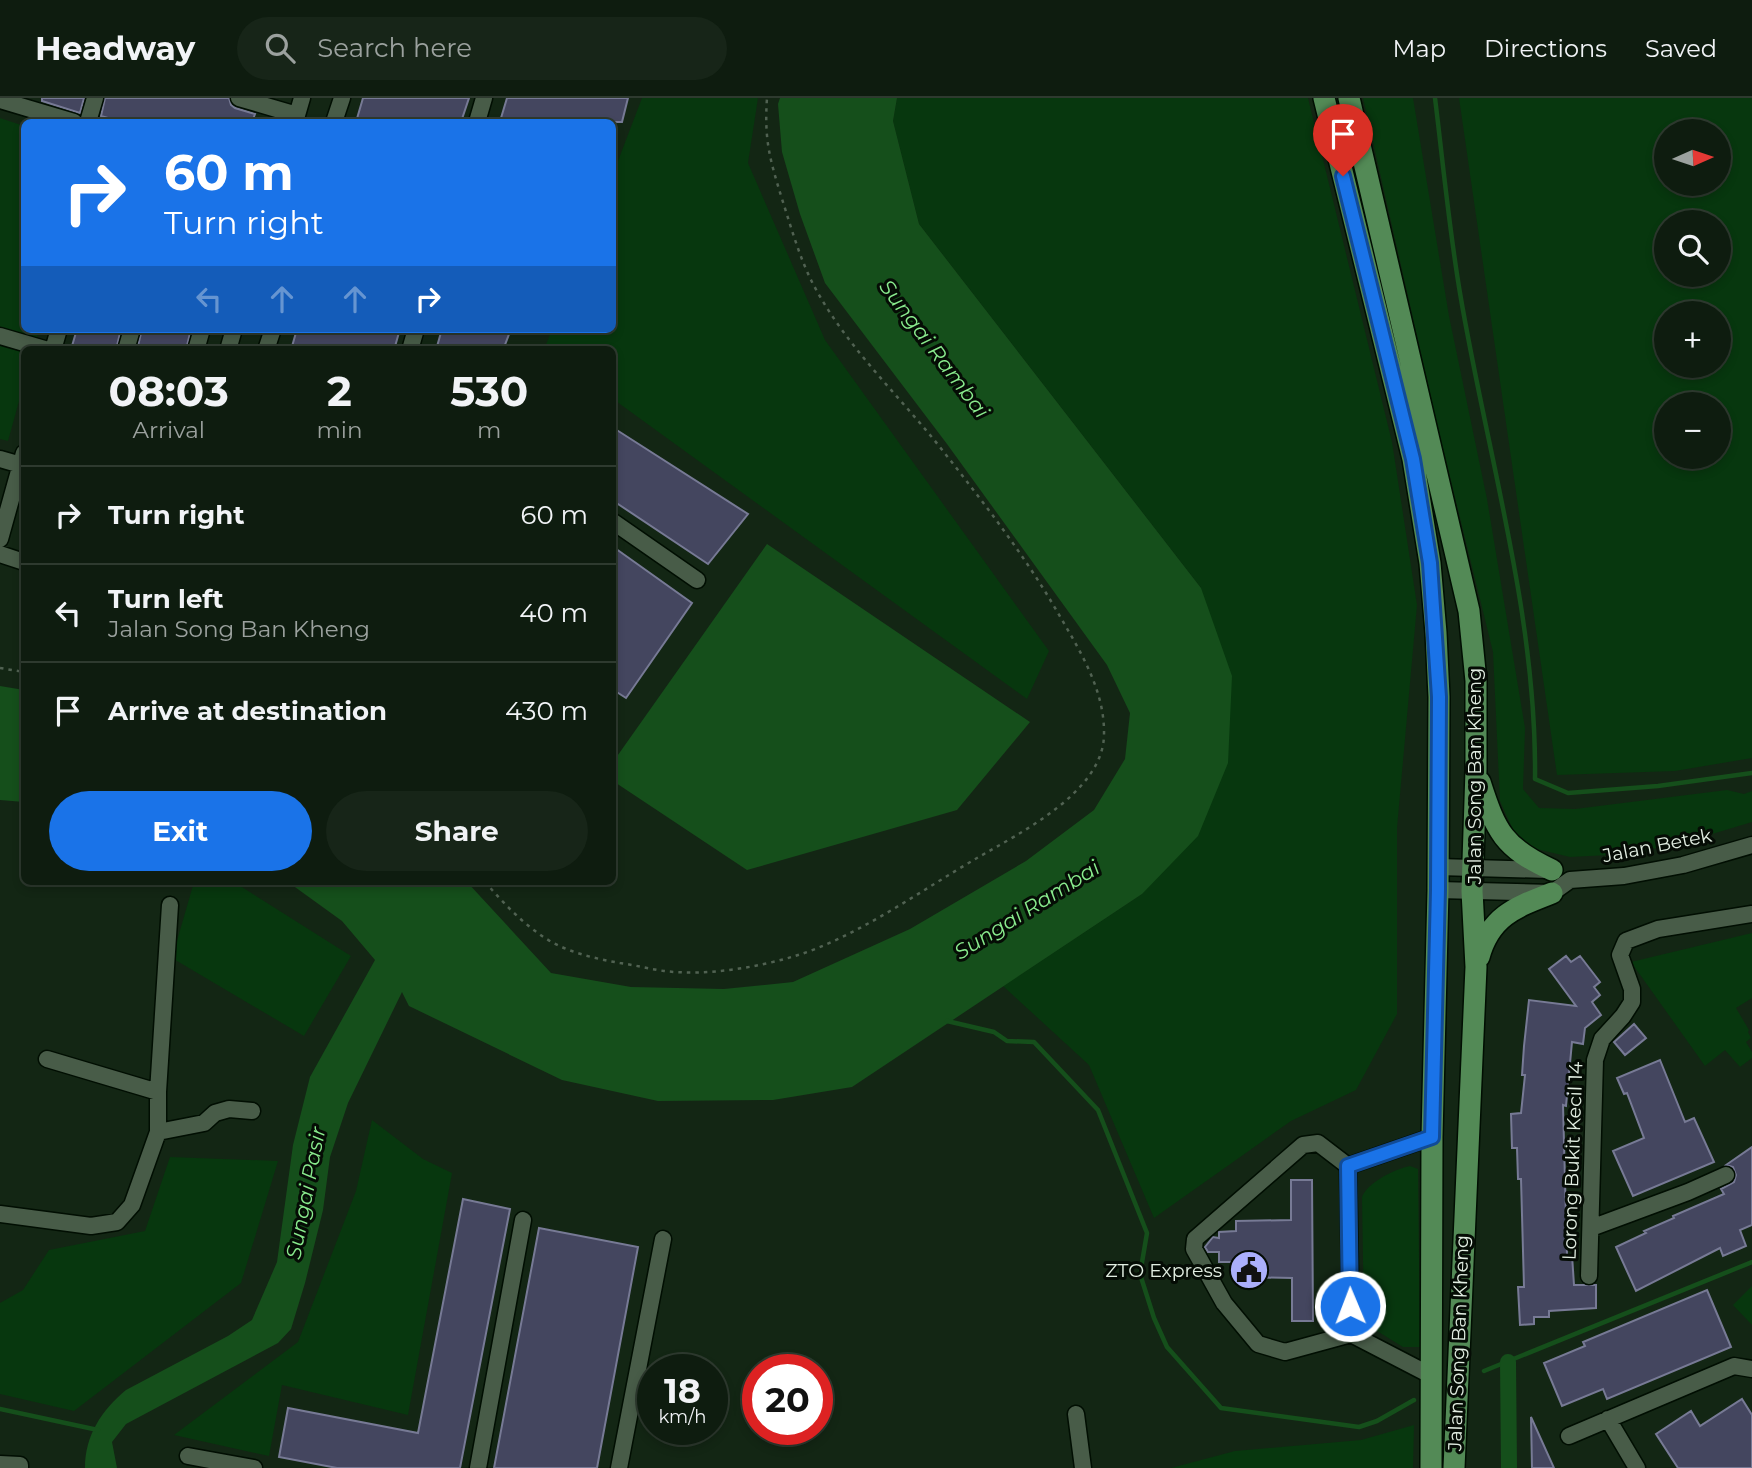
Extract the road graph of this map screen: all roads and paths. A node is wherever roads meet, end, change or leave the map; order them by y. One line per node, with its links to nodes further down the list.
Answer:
1 (95, 98): 11 (street)
2 (239, 98): 12 (street)
3 (302, 98): 12 (street)
4 (342, 98): 13 (street)
5 (484, 98): 14 (street)
6 (767, 98): 32 (path)
7 (1324, 98): 29 (main road, Jalan Song Ban Kheng)
8 (1349, 98): 27 (main road, Jalan Song Ban Kheng)
9 (0, 100): 10 (street)
10 (64, 119)
11 (89, 119)
12 (296, 119)
13 (335, 119)
14 (478, 119)
15 (0, 336): 16 (street)
16 (34, 346)
17 (0, 459): 18 (street)
18 (21, 459)
19 (21, 466): 21 (street)
20 (616, 524): 24 (street)
21 (0, 539)
22 (0, 554): 23 (street)
23 (21, 561)
24 (697, 580)
25 (0, 668): 26 (path)
26 (21, 672)
27 (1476, 770): 30 (main road, Jalan Song Ban Kheng); 31 (main road)
28 (1752, 845): 31 (street, Jalan Betek)
29 (1438, 867): 30 (street, Jalan Betek); 33 (main road, Jalan Song Ban Kheng)
30 (1473, 867): 31 (street, Jalan Betek); 34 (main road, Jalan Song Ban Kheng)
31 (1561, 875): 35 (street)
32 (488, 885)
33 (1438, 890): 34 (street); 43 (main road, Jalan Song Ban Kheng)
34 (1472, 891): 35 (street); 38 (main road, Jalan Song Ban Kheng)
35 (1552, 893): 38 (main road)
36 (170, 905): 40 (street)
37 (1752, 914): 48 (street, Lorong Bukit Kecil 14)
38 (1476, 967): 65 (main road, Jalan Song Ban Kheng)
39 (47, 1059): 40 (street)
40 (158, 1092): 42 (street)
41 (252, 1111): 42 (street)
42 (158, 1132): 46 (street)
43 (1432, 1137): 44 (street); 53 (main road, Jalan Song Ban Kheng)
44 (1348, 1166): 51 (street); 51 (street)
45 (1726, 1174): 48 (street)
46 (0, 1214)
47 (523, 1220): 61 (street)
48 (1591, 1228): 50 (street, Lorong Bukit Kecil 14)
49 (663, 1239): 62 (street)
50 (1589, 1276)
51 (1351, 1334): 53 (street)
52 (1752, 1369): 55 (street)
53 (1432, 1376): 64 (main road, Jalan Song Ban Kheng)
54 (1076, 1414): 63 (street)
55 (1608, 1419): 56 (street); 66 (street)
56 (1569, 1436)
57 (188, 1456): 60 (street)
58 (0, 1464): 59 (street)
59 (20, 1468)
60 (254, 1468)
61 (478, 1468)
62 (619, 1468)
63 (1083, 1468)
64 (1431, 1468)
65 (1454, 1468)
66 (1637, 1468)

